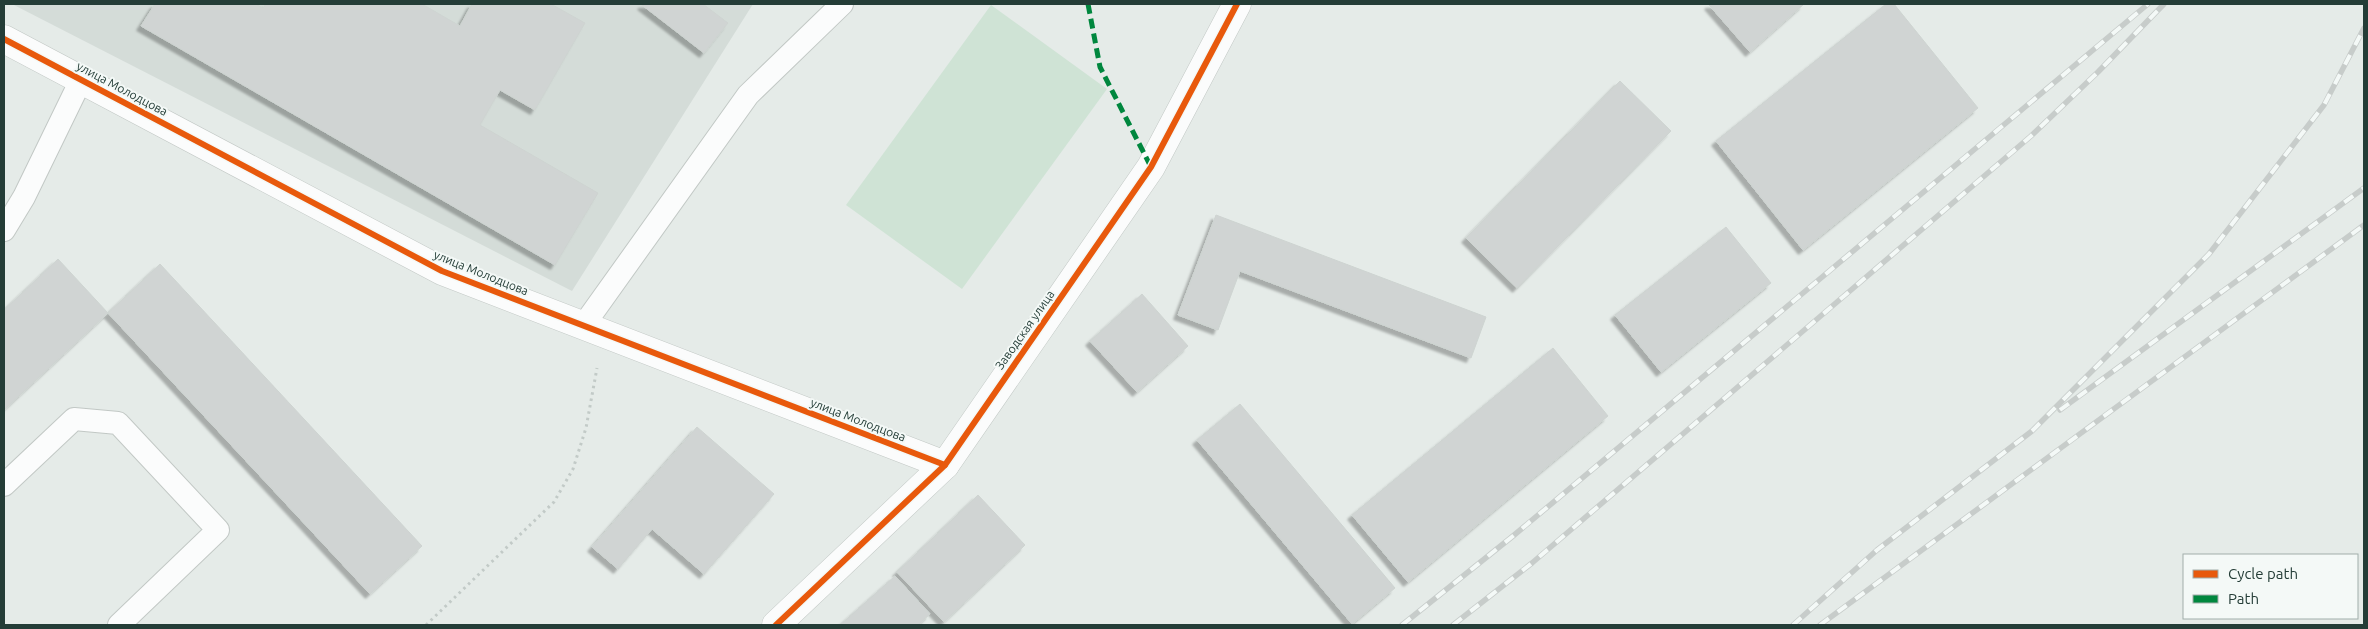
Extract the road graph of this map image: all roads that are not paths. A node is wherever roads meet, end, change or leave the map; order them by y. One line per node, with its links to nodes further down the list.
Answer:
1 (842, 4): 6 (lane)
2 (1237, 4): 7 (street, Заводская улица)
3 (4, 39): 4 (street, улица Молодцова)
4 (81, 80): 5 (lane); 6 (street, улица Молодцова)
5 (4, 230)
6 (593, 330): 7 (street, улица Молодцова)
7 (945, 466): 10 (street, Заводская улица)
8 (4, 485): 9 (lane)
9 (119, 625)
10 (776, 625)

